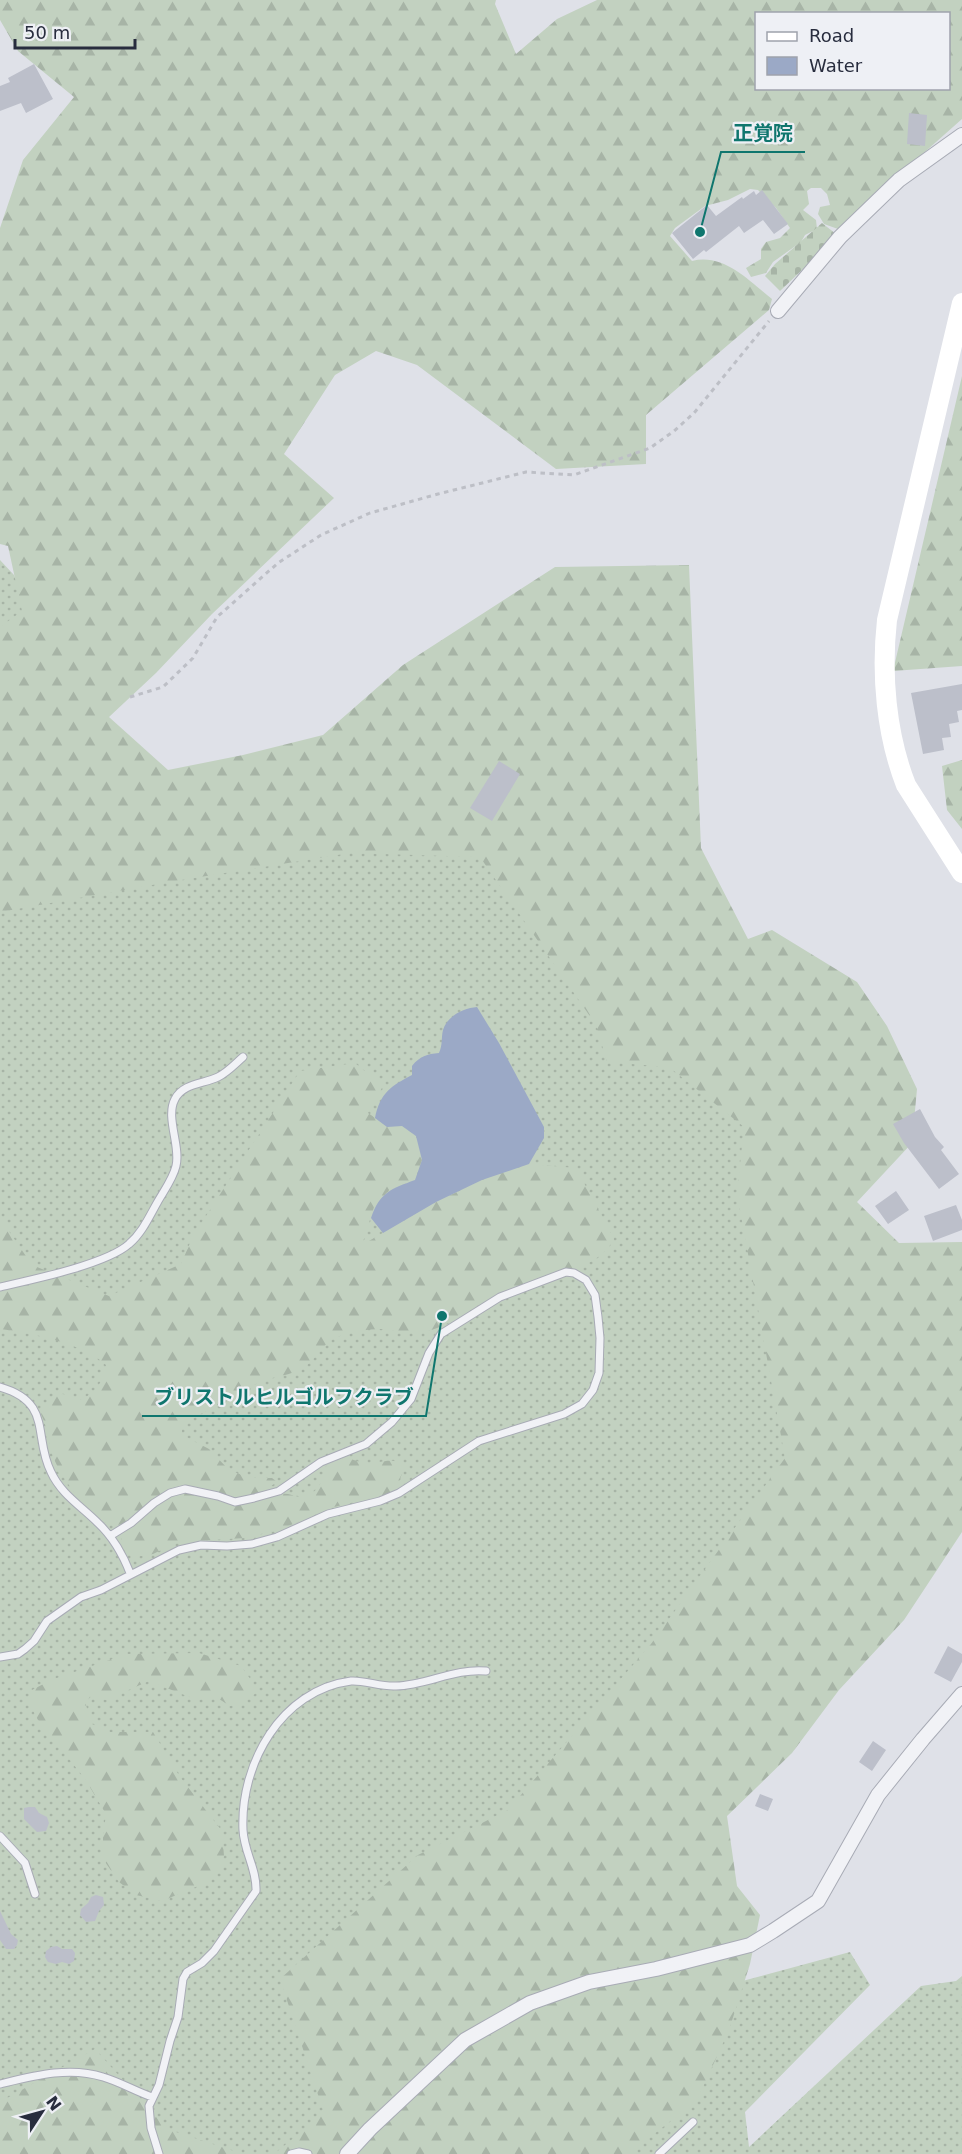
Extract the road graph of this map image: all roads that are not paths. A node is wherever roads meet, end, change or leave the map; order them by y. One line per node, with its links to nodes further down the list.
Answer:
1 (962, 135): 3 (street)
2 (962, 303): 4 (street)
3 (778, 311)
4 (955, 363): 5 (street)
5 (962, 873)
6 (243, 1057): 7 (lane)
7 (0, 1287)
8 (0, 1387): 9 (lane)
9 (110, 1536): 10 (lane); 10 (lane)
10 (130, 1573): 11 (lane)
11 (0, 1657)
12 (486, 1671): 17 (lane)
13 (962, 1694): 22 (street)
14 (0, 1836): 15 (lane)
15 (35, 1894)
16 (0, 2084): 17 (lane)
17 (152, 2097): 19 (lane)
18 (693, 2122): 23 (lane)
19 (159, 2154)
20 (291, 2154): 21 (lane)
21 (308, 2154)
22 (347, 2154)
23 (659, 2154)

